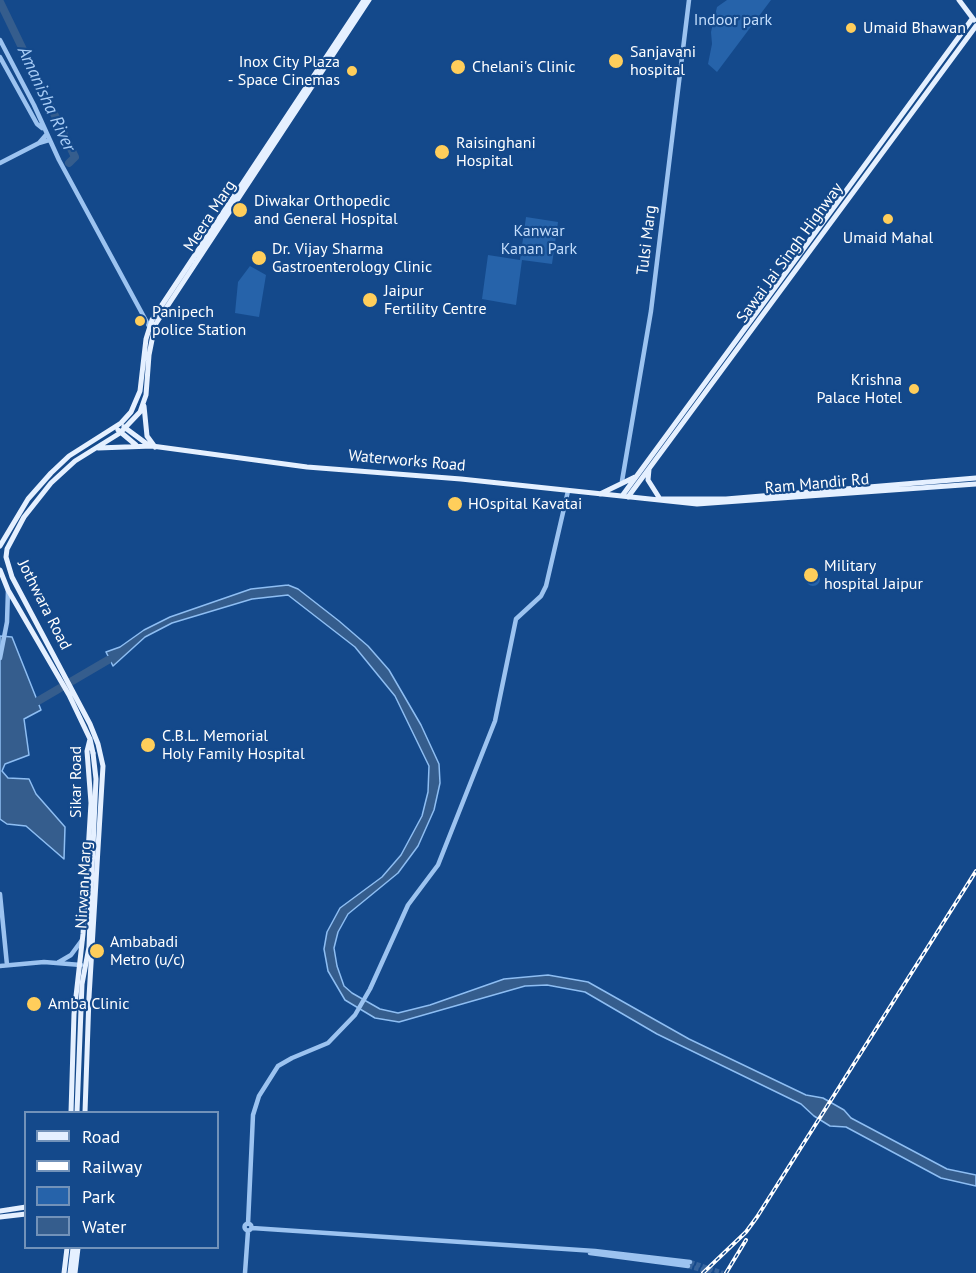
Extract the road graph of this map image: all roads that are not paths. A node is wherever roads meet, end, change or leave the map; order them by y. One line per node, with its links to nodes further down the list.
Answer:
1 (364, 0): 12 (main road, Meera Marg)
2 (369, 0): 13 (main road, Meera Marg)
3 (688, 0): 22 (street, Tulsi Marg)
4 (959, 0): 5 (main road)
5 (975, 22): 11 (main road, Sawai Jai Singh Highway)
6 (0, 40): 8 (street)
7 (0, 57): 8 (street)
8 (42, 128): 9 (street)
9 (48, 138): 10 (street); 12 (street)
10 (0, 164)
11 (788, 273): 19 (main road, Sawai Jai Singh Highway); 20 (main road)
12 (149, 326): 13 (street); 15 (main road, Meera Marg)
13 (152, 334): 14 (main road, Meera Marg)
14 (145, 398): 15 (main road, Meera Marg); 17 (main road)
15 (120, 428): 16 (main road); 17 (main road); 18 (main road, Meera Marg); 29 (main road, Jothwara Road)
16 (137, 446): 17 (main road, Waterworks Road); 18 (main road, Waterworks Road)
17 (153, 446): 24 (main road, Waterworks Road)
18 (97, 448): 33 (main road, Jothwara Road)
19 (649, 469): 26 (main road, Sawai Jai Singh Highway); 27 (main road)
20 (636, 476): 22 (main road); 26 (main road)
21 (976, 478): 28 (main road)
22 (622, 482): 25 (main road)
23 (976, 484): 28 (main road, Ram Mandir Rd)
24 (568, 491): 25 (main road, Waterworks Road); 52 (street)
25 (600, 494): 26 (main road, Waterworks Road)
26 (625, 496): 27 (main road, Waterworks Road)
27 (660, 499): 28 (main road, Ram Mandir Rd)
28 (743, 500)
29 (0, 546)
30 (0, 570): 31 (main road, Jothwara Road)
31 (8, 590): 32 (street); 34 (main road, Jothwara Road)
32 (0, 658)
33 (61, 667): 35 (main road, Nirwan Marg)
34 (57, 674): 35 (main road, Sikar Road)
35 (71, 693): 36 (main road, Sikar Road); 38 (main road, Nirwan Marg)
36 (90, 739): 39 (main road, Sikar Road); 46 (main road, bridge)
37 (0, 894): 42 (street)
38 (94, 935): 39 (main road); 44 (main road, Nirwan Marg)
39 (82, 937): 40 (street); 41 (main road, Sikar Road)
40 (57, 963): 41 (street); 42 (street)
41 (80, 964): 44 (street); 45 (main road, Sikar Road)
42 (7, 965): 43 (street)
43 (0, 966)
44 (91, 966): 47 (main road, Nirwan Marg)
45 (71, 1111)
46 (77, 1111)
47 (85, 1111)
48 (24, 1207): 49 (main road)
49 (0, 1211)
50 (24, 1214): 51 (main road)
51 (0, 1216)
52 (249, 1227): 56 (street); 60 (street)
53 (67, 1249): 57 (main road)
54 (73, 1249): 58 (main road)
55 (78, 1249): 59 (main road)
56 (689, 1264)
57 (64, 1273)
58 (70, 1273)
59 (75, 1273)
60 (245, 1273)

